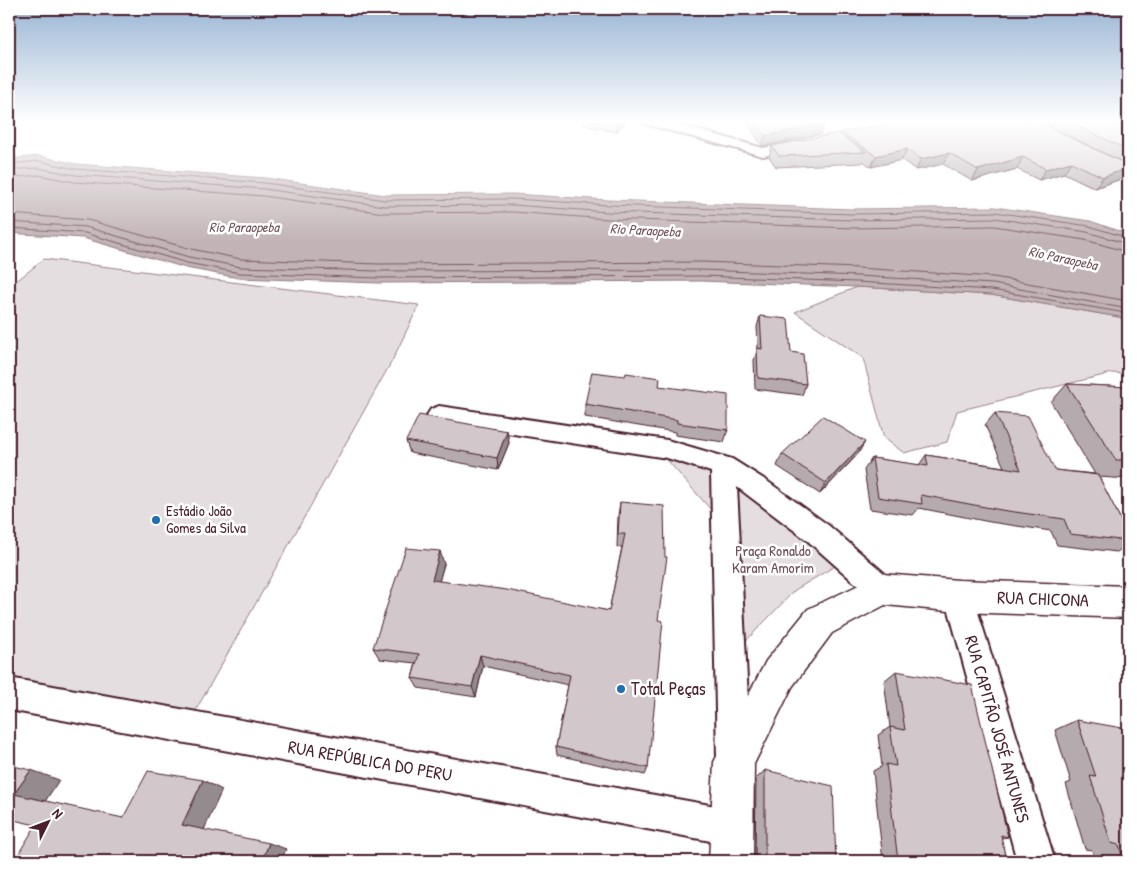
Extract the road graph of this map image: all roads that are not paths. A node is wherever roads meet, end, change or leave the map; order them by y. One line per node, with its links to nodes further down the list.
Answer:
1 (439, 415): 2 (street)
2 (723, 466): 3 (street); 7 (street)
3 (882, 589): 4 (main road, RUA CHICONA); 7 (main road)
4 (959, 596): 5 (main road, RUA CHICONA); 9 (street, RUA CAPITÃO JOSÉ ANTUNES)
5 (1128, 602)
6 (9, 694): 8 (street, RUA REPÚBLICA DO PERU)
7 (734, 762): 8 (main road)
8 (732, 844)
9 (1036, 861)

